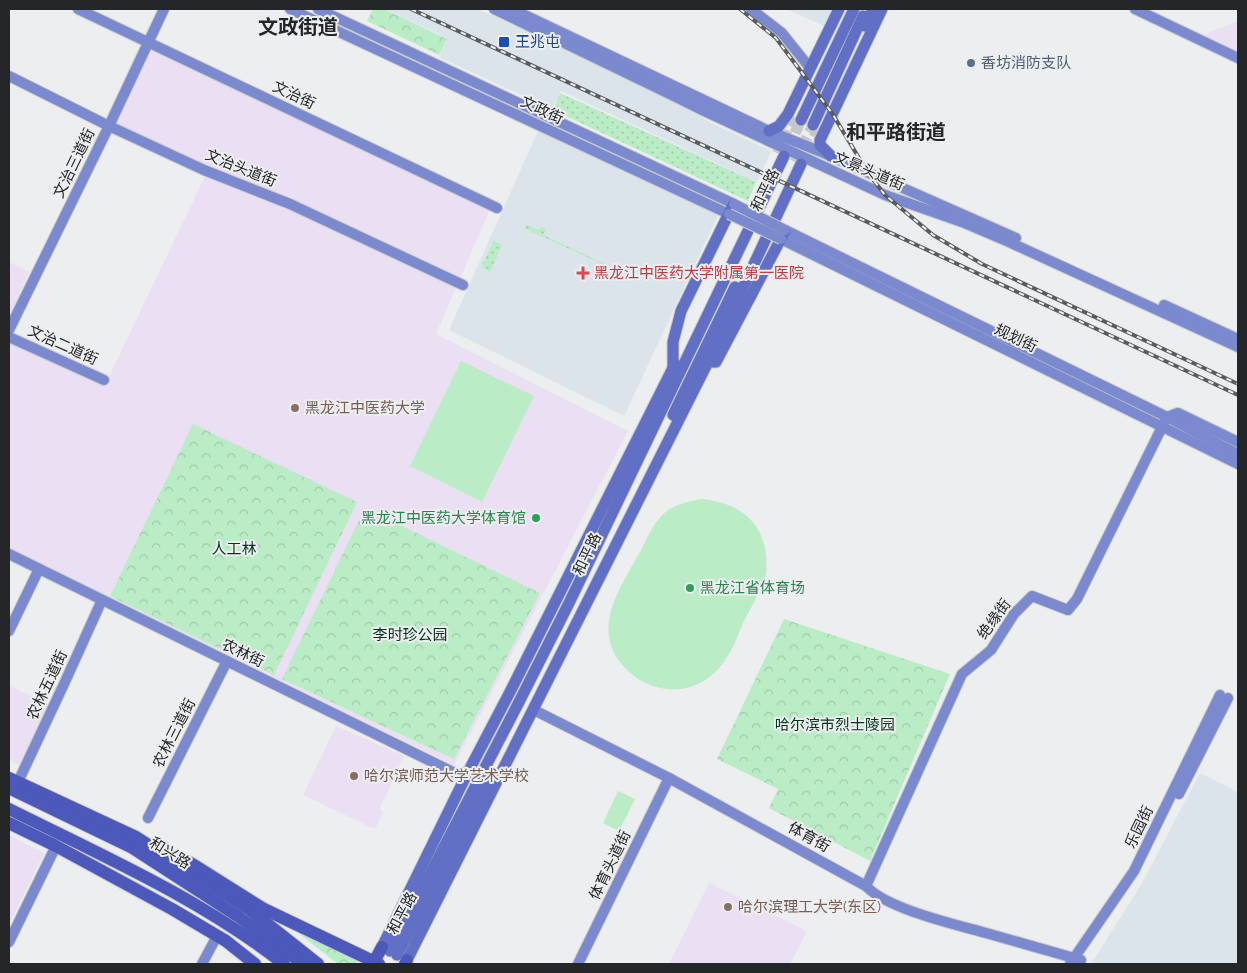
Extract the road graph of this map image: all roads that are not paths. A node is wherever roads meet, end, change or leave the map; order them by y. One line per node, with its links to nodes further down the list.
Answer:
1 (78, 9): 15 (street, 文治街)
2 (164, 9): 15 (street, 文治三道街)
3 (290, 9): 24 (street, 文政街)
4 (318, 9): 24 (street, 文政街)
5 (494, 9): 30 (street, 文景头道街)
6 (512, 9): 20 (street, 文景头道街)
7 (751, 9): 17 (street)
8 (839, 9): 17 (main road)
9 (846, 9): 10 (main road)
10 (854, 9)
11 (867, 9): 12 (main road)
12 (873, 9)
13 (882, 9): 21 (main road)
14 (1135, 9): 16 (street)
15 (148, 42): 19 (street, 文治三道街); 23 (street, 文治街)
16 (1238, 58)
17 (810, 68): 20 (main road)
18 (9, 76): 19 (street, 文治头道街)
19 (109, 126): 26 (street, 文治头道街); 27 (street, 文治三道街)
20 (769, 131): 21 (street, 文景头道街)
21 (831, 156): 29 (street, 文景头道街)
22 (798, 163): 32 (main road, 和平路)
23 (498, 208)
24 (731, 209): 25 (street, 文政街, bridge); 33 (main road)
25 (783, 234): 32 (main road); 36 (street, 规划街)
26 (463, 285)
27 (9, 330)
28 (9, 337): 34 (street, 文治二道街)
29 (1238, 339)
30 (1238, 347)
31 (689, 352): 33 (street); 33 (main road, 和平路); 35 (main road, 和平路)
32 (704, 362): 46 (main road); 59 (main road, 和平路)
33 (673, 369): 35 (main road); 47 (main road)
34 (104, 380)
35 (672, 387): 59 (main road, 和平路)
36 (1165, 422): 37 (street, 规划街); 38 (street); 39 (street, 规划街); 56 (street, 绝缘街)
37 (1238, 442)
38 (1238, 454)
39 (1238, 464)
40 (9, 554): 41 (street, 农林街)
41 (39, 569): 42 (street, 农林街); 43 (street)
42 (102, 600): 44 (street, 农林街); 49 (street, 农林五道街)
43 (9, 631)
44 (227, 661): 47 (street, 农林街); 51 (street, 农林三道街)
45 (1224, 696): 60 (street, 乐园街)
46 (534, 710): 48 (street, 体育街); 59 (main road)
47 (465, 778): 59 (main road)
48 (669, 778): 56 (street, 体育街); 67 (street, 体育头道街)
49 (12, 783): 53 (highway, 和兴路); 53 (highway, 和兴路)
50 (9, 809): 55 (highway)
51 (148, 818)
52 (9, 823): 54 (highway)
53 (133, 842): 64 (highway, 和兴路); 65 (highway, 和兴路); 66 (highway, 和兴路)
54 (52, 844): 55 (highway); 57 (highway); 58 (street)
55 (150, 879): 63 (highway)
56 (866, 886): 60 (street, 体育街)
57 (217, 936): 61 (street); 62 (highway)
58 (9, 942)
59 (396, 955): 66 (highway)
60 (1076, 961)
61 (202, 964)
62 (256, 964)
63 (284, 964)
64 (303, 964)
65 (318, 964)
66 (375, 964)
67 (578, 964)

